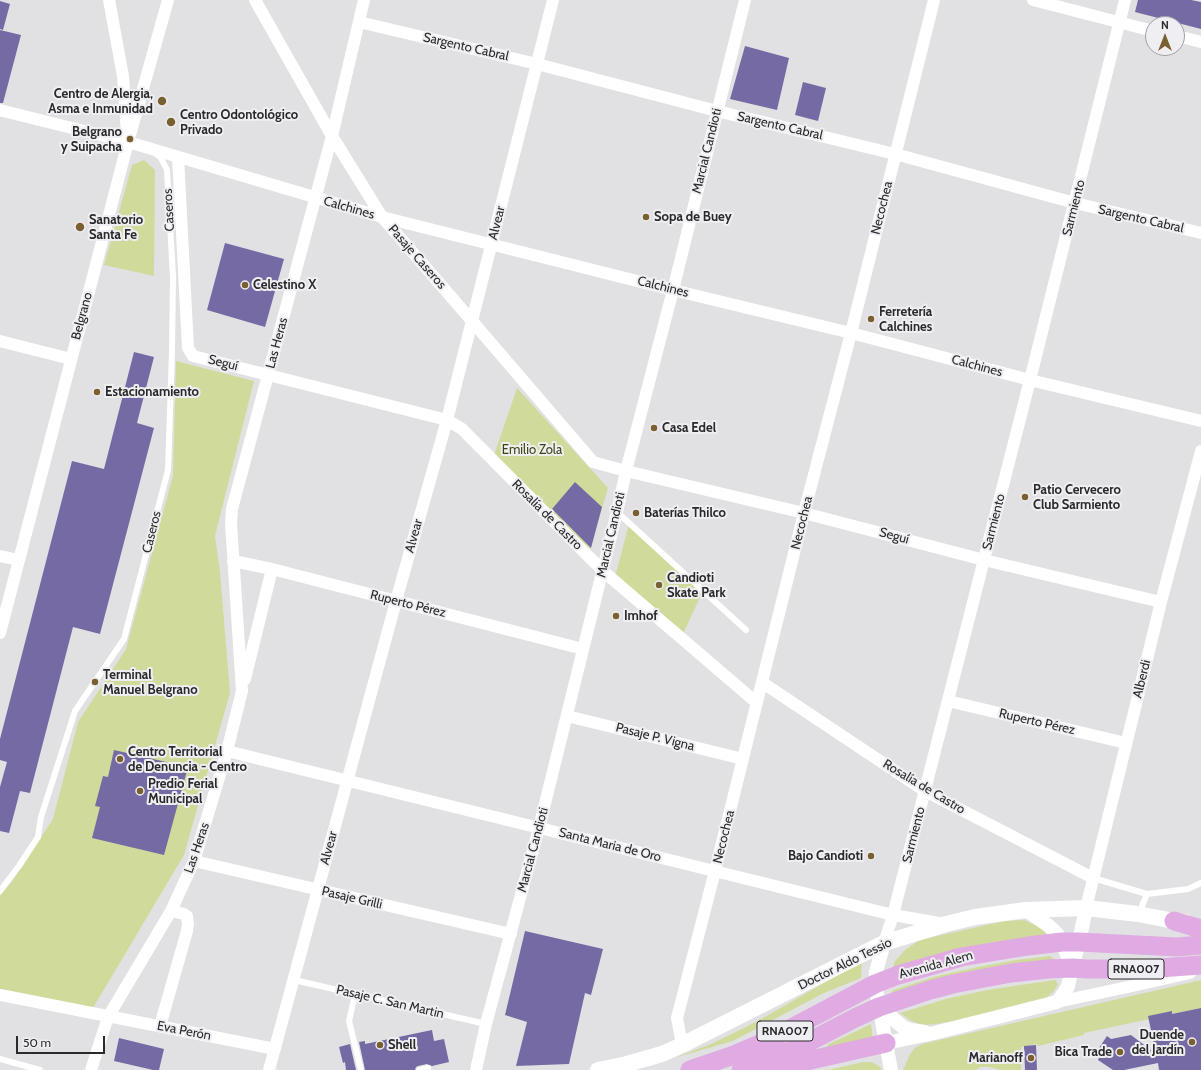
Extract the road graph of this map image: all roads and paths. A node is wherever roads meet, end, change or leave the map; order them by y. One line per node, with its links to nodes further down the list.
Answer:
1 (109, 0): 19 (street)
2 (168, 0): 19 (street, Belgrano)
3 (255, 0): 18 (street, Pasaje Caseros)
4 (364, 0): 10 (street, Las Heras)
5 (553, 0): 15 (street, Alvear)
6 (745, 0): 17 (street, Marcial Candioti)
7 (934, 0): 21 (street, Necochea)
8 (1033, 0): 11 (street)
9 (1125, 0): 11 (street, Sarmiento)
10 (359, 22): 15 (street, Sargento Cabral); 18 (street, Las Heras)
11 (1119, 22): 12 (street); 24 (street, Sarmiento)
12 (1145, 28)
13 (1185, 38): 14 (street)
14 (1201, 42)
15 (537, 64): 17 (street, Sargento Cabral); 27 (street, Alvear)
16 (0, 110): 19 (street, Calchines)
17 (717, 111): 21 (street, Sargento Cabral); 28 (street, Marcial Candioti)
18 (332, 136): 23 (street, Las Heras); 25 (street, Pasaje Caseros)
19 (128, 142): 20 (street, Calchines); 32 (street, Belgrano)
20 (147, 147): 22 (street, Calchines); 68 (lane, Caseros)
21 (896, 154): 24 (street, Sargento Cabral); 30 (street, Necochea)
22 (178, 157): 23 (street, Calchines); 33 (street, Seguí)
23 (316, 198): 25 (street, Calchines); 33 (street, Las Heras)
24 (1075, 203): 26 (street, Sargento Cabral); 34 (street, Sarmiento)
25 (382, 217): 27 (street, Calchines); 29 (street, Pasaje Caseros)
26 (1201, 233)
27 (492, 245): 28 (street, Calchines); 29 (street, Alvear)
28 (673, 290): 30 (street, Calchines); 38 (street, Marcial Candioti)
29 (472, 320): 35 (street, Alvear); 38 (street, Pasaje Caseros)
30 (851, 333): 34 (street, Calchines); 40 (street, Necochea)
31 (0, 341): 32 (street)
32 (71, 360): 42 (street, Belgrano)
33 (268, 375): 35 (street, Seguí); 44 (street, Las Heras)
34 (1030, 380): 36 (street, Calchines); 43 (street, Sarmiento)
35 (447, 420): 46 (street, Rosalía de Castro); 47 (street, Alvear)
36 (1201, 421)
37 (1201, 451): 48 (street, Alberdi)
38 (626, 471): 39 (street, Marcial Candioti); 40 (street, Seguí)
39 (617, 512): 46 (street, Marcial Candioti); 49 (lane)
40 (804, 513): 43 (street, Seguí); 52 (street, Necochea)
41 (0, 556): 42 (street)
42 (19, 560): 50 (street, Belgrano)
43 (984, 560): 48 (street, Seguí); 54 (street, Sarmiento)
44 (233, 561): 45 (street, Ruperto Pérez); 53 (street, Las Heras)
45 (272, 569): 47 (street, Ruperto Pérez); 53 (street, Las Heras)
46 (603, 571): 51 (street, Marcial Candioti); 55 (street, Rosalía de Castro)
47 (396, 601): 51 (street, Ruperto Pérez); 60 (street, Alvear)
48 (1161, 602): 57 (street, Alberdi)
49 (746, 630)
50 (0, 633)
51 (583, 649): 56 (street, Marcial Candioti)
52 (763, 683): 55 (street, Necochea); 61 (street, Rosalía de Castro)
53 (242, 691): 58 (street, Las Heras)
54 (948, 701): 57 (street, Ruperto Pérez); 61 (street, Sarmiento)
55 (757, 703): 59 (street, Necochea)
56 (567, 716): 59 (street, Pasaje P. Vigna); 62 (street, Marcial Candioti)
57 (1126, 743): 65 (street, Alberdi)
58 (228, 751): 60 (street, Santa Maria de Oro); 63 (street, Las Heras)
59 (743, 759): 64 (street, Necochea)
60 (347, 780): 62 (street, Santa Maria de Oro); 67 (street, Alvear)
61 (925, 791): 65 (street, Rosalía de Castro); 74 (street, Sarmiento)
62 (539, 828): 64 (street, Santa Maria de Oro); 79 (street, Marcial Candioti)
63 (194, 861): 67 (street, Pasaje Grilli); 72 (street, Las Heras)
64 (715, 871): 74 (street, Santa Maria de Oro); 97 (street, Necochea)
65 (1093, 878): 69 (lane); 70 (street, Alberdi)
66 (1201, 883): 69 (lane)
67 (317, 890): 79 (street, Pasaje Grilli); 86 (street, Alvear)
68 (0, 891)
69 (1147, 894): 73 (lane)
70 (1086, 908): 71 (main road, Doctor Aldo Tessio); 73 (main road, Doctor Aldo Tessio); 80 (street)
71 (1026, 910): 77 (main road, Doctor Aldo Tessio); 80 (street)
72 (172, 911): 92 (street, Las Heras); 94 (street)
73 (1138, 914): 75 (main road, Doctor Aldo Tessio)
74 (893, 915): 77 (street, Santa Maria de Oro); 81 (street, Sarmiento)
75 (1174, 921): 76 (main road, Doctor Aldo Tessio); 78 (highway)
76 (1201, 922)
77 (946, 924): 81 (main road, Doctor Aldo Tessio)
78 (1201, 929)
79 (510, 934): 93 (street, Marcial Candioti)
80 (1070, 942): 82 (highway, Avenida Alem / RNA007); 84 (street); 87 (highway, Avenida Alem / RNA007)
81 (884, 943): 87 (street, Sarmiento); 97 (main road, Doctor Aldo Tessio)
82 (1201, 945)
83 (1201, 965): 84 (highway, Avenida Alem / RNA007)
84 (1072, 968): 90 (street); 91 (highway, Avenida Alem / RNA007)
85 (1201, 970): 90 (street)
86 (294, 980): 89 (lane, Pasaje C. San Martin); 98 (street, Alvear)
87 (875, 984): 91 (street, Sarmiento); 109 (highway, Avenida Alem / RNA007)
88 (0, 995): 92 (street, Eva Perón)
89 (355, 995): 93 (lane, Pasaje C. San Martin); 104 (lane)
90 (1056, 1002): 95 (street)
91 (879, 1007): 95 (street); 96 (street, Sarmiento); 110 (highway, Avenida Alem / RNA007)
92 (108, 1017): 94 (street, Eva Perón); 102 (street, Las Heras)
93 (486, 1024): 107 (street, Marcial Candioti)
94 (160, 1026): 98 (street, Eva Perón)
95 (934, 1033): 96 (street)
96 (886, 1043): 111 (highway); 112 (street, Sarmiento)
97 (682, 1046): 108 (main road, Doctor Aldo Tessio)
98 (275, 1049): 103 (street, Alvear)
99 (0, 1059): 100 (lane)
100 (18, 1067): 101 (lane)
101 (40, 1070)
102 (91, 1070)
103 (269, 1070)
104 (361, 1070)
105 (420, 1070): 106 (lane)
106 (428, 1070)
107 (476, 1070)
108 (598, 1070)
109 (690, 1070)
110 (741, 1070)
111 (767, 1070)
112 (891, 1070)

